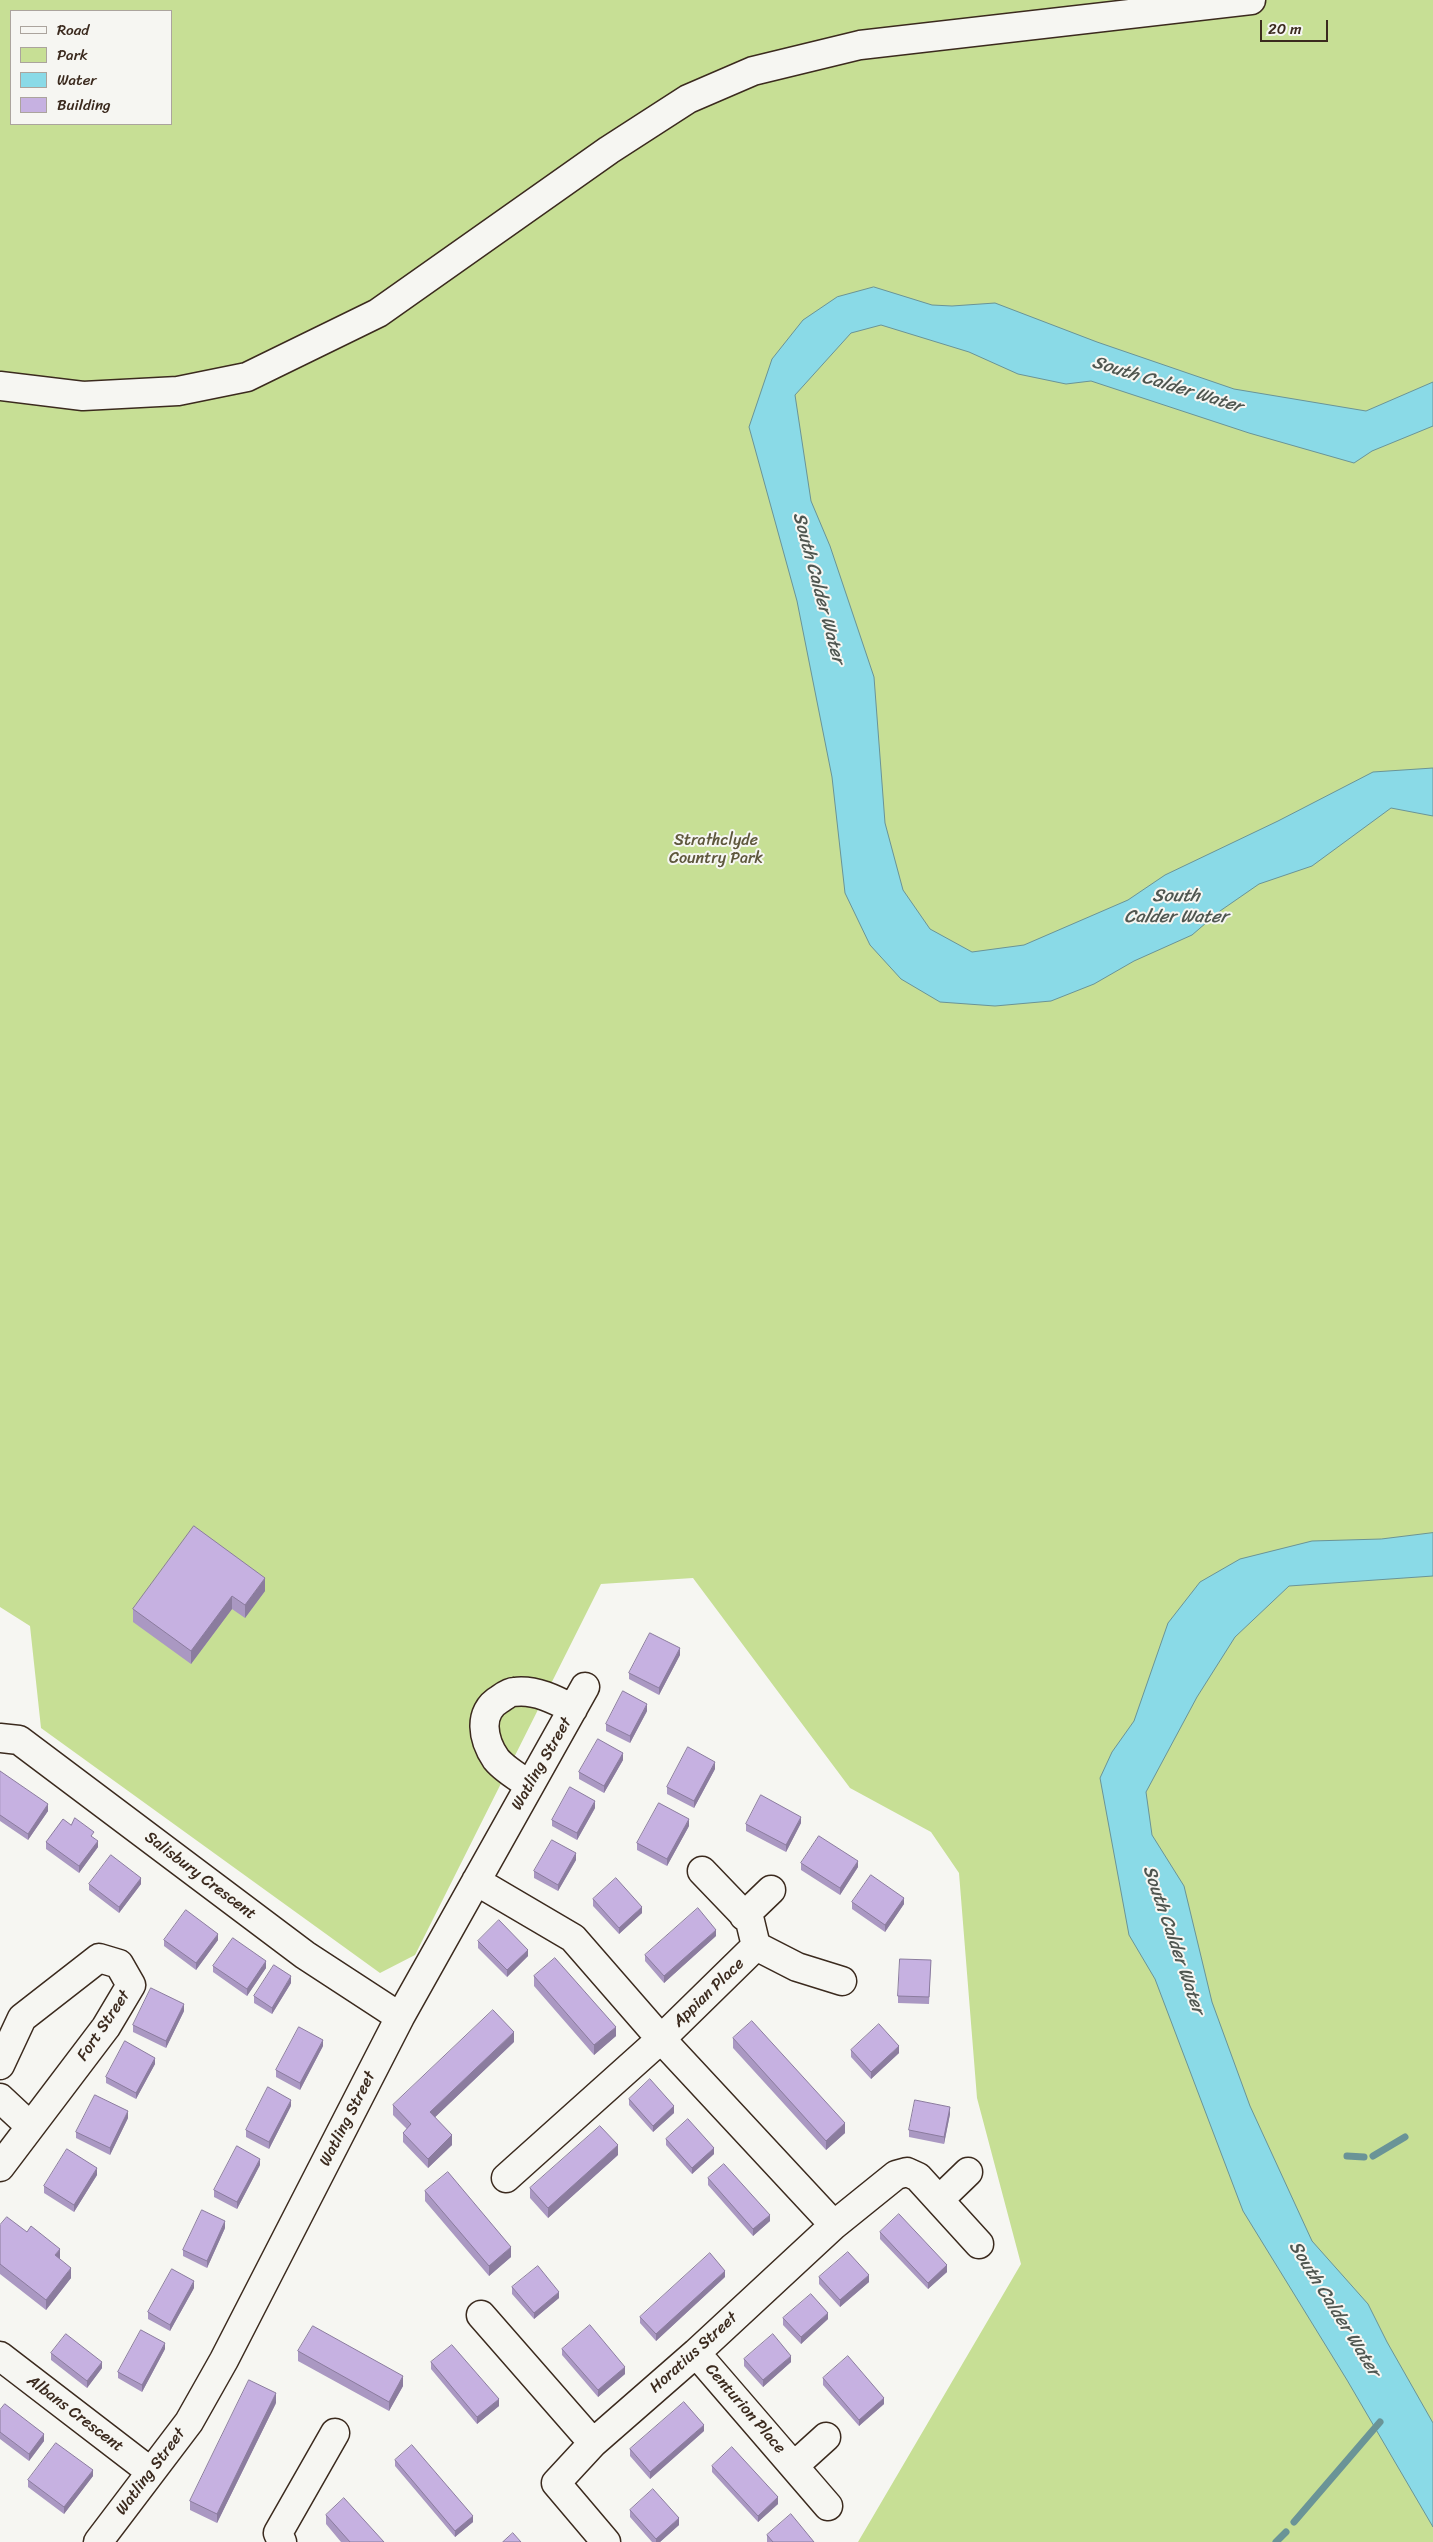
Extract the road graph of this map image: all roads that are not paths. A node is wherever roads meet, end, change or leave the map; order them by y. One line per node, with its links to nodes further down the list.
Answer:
1 (1251, 0): 2 (street)
2 (0, 386)
3 (0, 1738): 11 (street, Salisbury Crescent)
4 (530, 1785): 4 (street, Watling Street); 6 (street, Watling Street)
5 (702, 1871): 8 (street, Appian Place)
6 (476, 1881): 11 (street, Watling Street); 12 (street)
7 (771, 1890): 8 (street)
8 (744, 1916): 9 (street, Appian Place)
9 (756, 1946): 10 (street, Appian Place); 12 (street, Appian Place)
10 (842, 1981)
11 (400, 2017): 29 (street, Watling Street)
12 (661, 2039): 18 (street); 20 (street)
13 (0, 2066): 15 (street, Fort Street)
14 (0, 2098): 15 (street)
15 (30, 2126): 16 (street, Fort Street)
16 (0, 2167)
17 (968, 2172): 19 (street)
18 (506, 2178)
19 (939, 2200): 20 (street, Horatius Street); 21 (street, Horatius Street)
20 (834, 2225): 23 (street, Horatius Street)
21 (979, 2244)
22 (480, 2315): 27 (street)
23 (696, 2353): 27 (street, Horatius Street); 28 (street, Centurion Place)
24 (0, 2356): 29 (street, Albans Crescent)
25 (335, 2433): 32 (street)
26 (826, 2437): 28 (street, Centurion Place)
27 (593, 2443): 33 (street, Horatius Street)
28 (794, 2466): 30 (street, Centurion Place)
29 (151, 2472): 31 (street, Watling Street)
30 (828, 2506)
31 (98, 2542)
32 (282, 2542)
33 (606, 2542)

